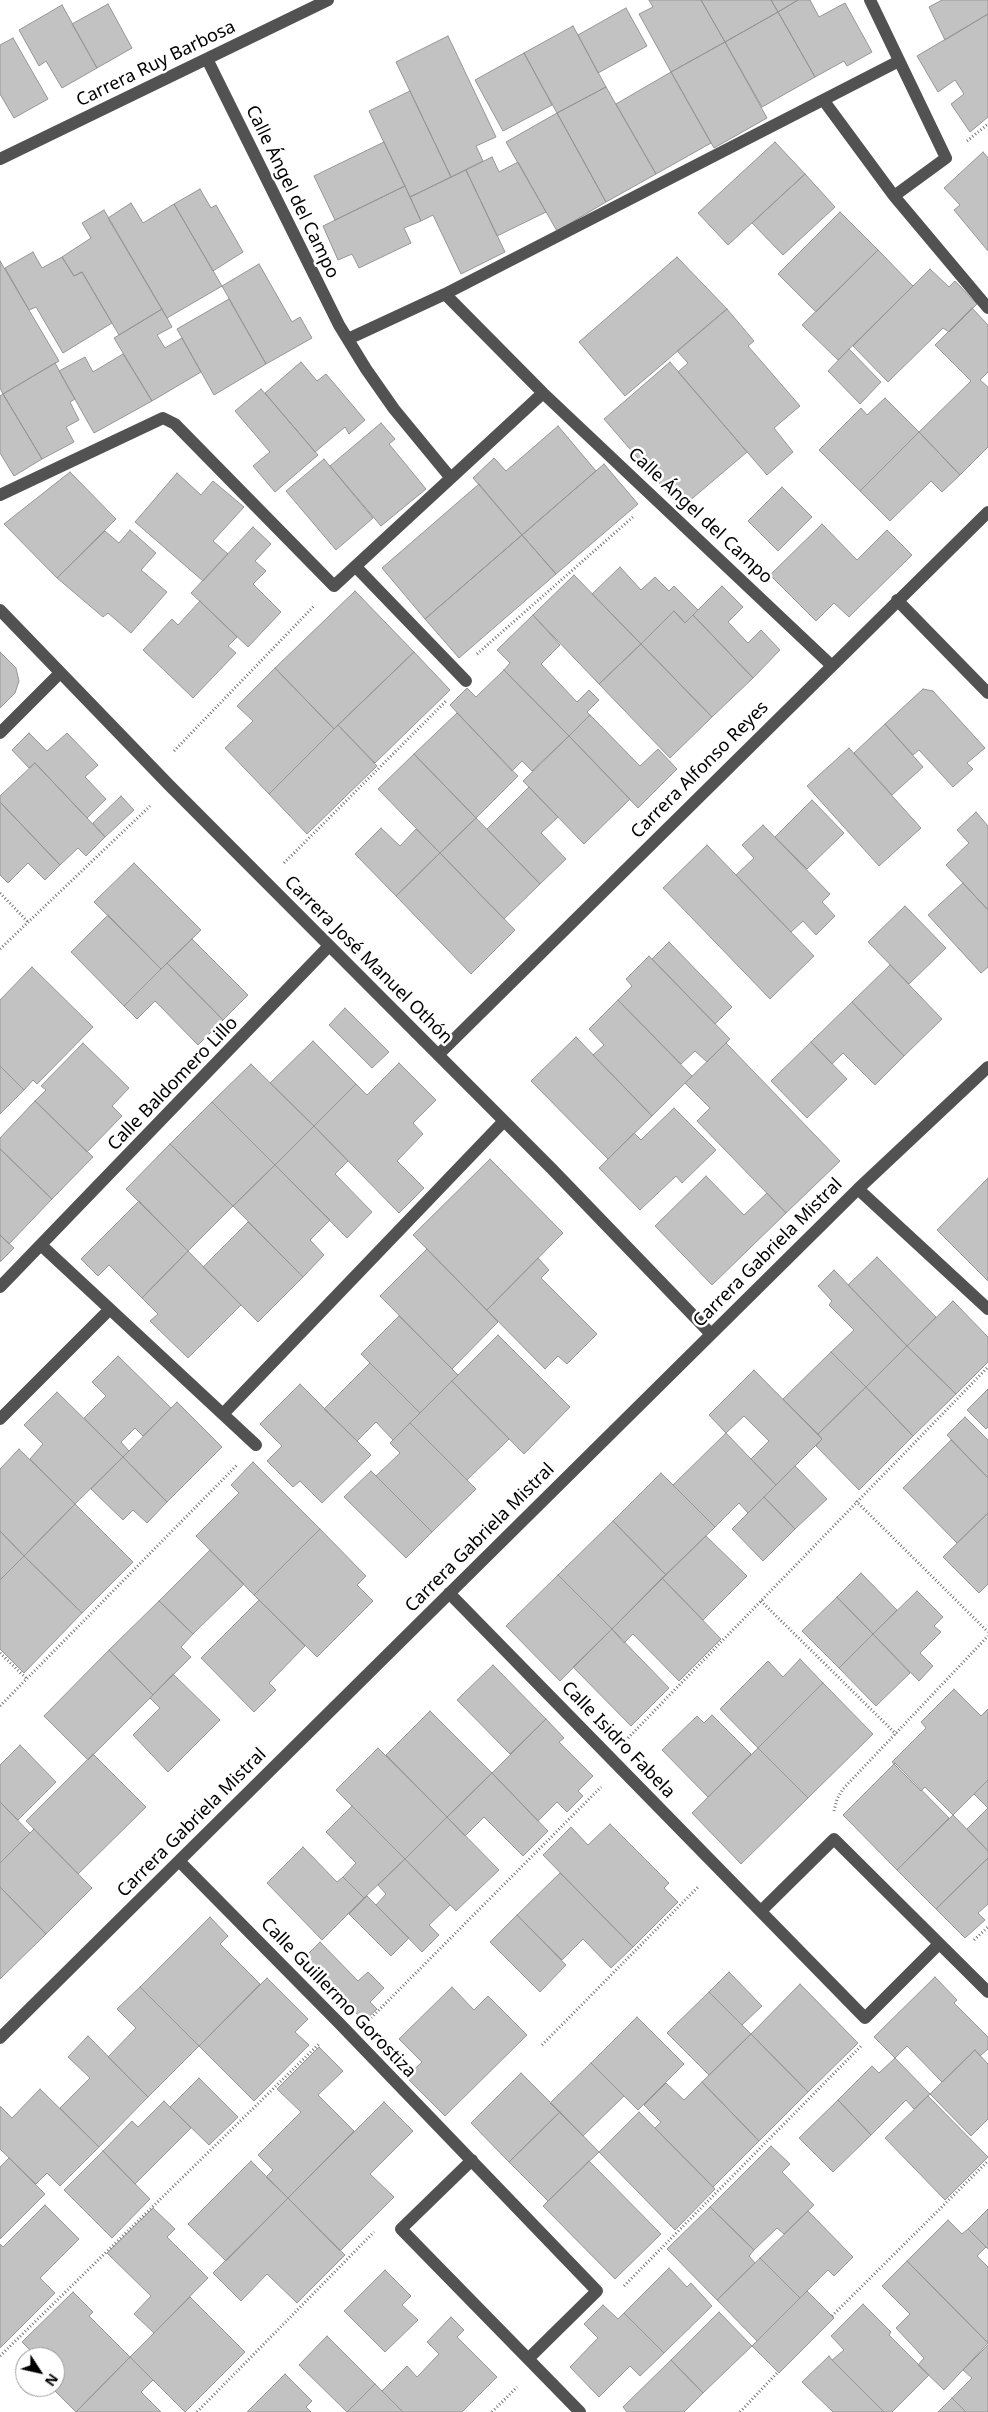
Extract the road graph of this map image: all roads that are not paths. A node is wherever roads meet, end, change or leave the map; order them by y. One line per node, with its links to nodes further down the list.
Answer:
1 (328, 0): 3 (street, Carrera Ruy Barbosa)
2 (870, 0): 4 (street)
3 (206, 59): 6 (street, Carrera Ruy Barbosa); 10 (street, Calle Ángel del Campo)
4 (899, 61): 5 (street); 7 (street)
5 (824, 101): 7 (street); 8 (street)
6 (0, 159)
7 (894, 196): 9 (street)
8 (445, 294): 10 (street); 11 (street, Calle Ángel del Campo)
9 (988, 308)
10 (348, 339): 12 (street, Calle Ángel del Campo)
11 (543, 393): 12 (street); 18 (street, Calle Ángel del Campo)
12 (450, 477): 15 (street)
13 (0, 495): 15 (street)
14 (988, 512): 16 (street, Carrera Alfonso Reyes)
15 (356, 568): 20 (street)
16 (897, 600): 18 (street, Carrera Alfonso Reyes); 21 (street)
17 (0, 610): 19 (street, Carrera José Manuel Othón)
18 (831, 665): 24 (street, Carrera Alfonso Reyes)
19 (60, 673): 22 (street); 23 (street, Carrera José Manuel Othón)
20 (466, 681)
21 (988, 692)
22 (0, 732)
23 (329, 946): 24 (street, Carrera José Manuel Othón); 28 (street, Calle Baldomero Lillo)
24 (438, 1054): 26 (street, Carrera José Manuel Othón)
25 (988, 1067): 27 (street, Carrera Gabriela Mistral)
26 (504, 1121): 32 (street, Carrera José Manuel Othón); 33 (street)
27 (858, 1189): 31 (street); 32 (street, Carrera Gabriela Mistral)
28 (41, 1245): 29 (street, Calle Baldomero Lillo); 30 (street)
29 (0, 1287)
30 (110, 1309): 33 (street); 34 (street)
31 (988, 1309)
32 (711, 1334): 36 (street, Carrera Gabriela Mistral)
33 (223, 1414): 35 (street)
34 (0, 1419)
35 (256, 1445)
36 (449, 1594): 37 (street, Carrera Gabriela Mistral); 38 (street, Calle Isidro Fabela)
37 (179, 1861): 41 (street, Carrera Gabriela Mistral); 42 (street, Calle Guillermo Gorostiza)
38 (761, 1911): 39 (street); 39 (street, Calle Isidro Fabela)
39 (939, 1944): 40 (street)
40 (988, 1992)
41 (0, 2038)
42 (472, 2160): 43 (street, Calle Guillermo Gorostiza); 43 (street)
43 (528, 2359): 44 (street)
44 (580, 2412)

